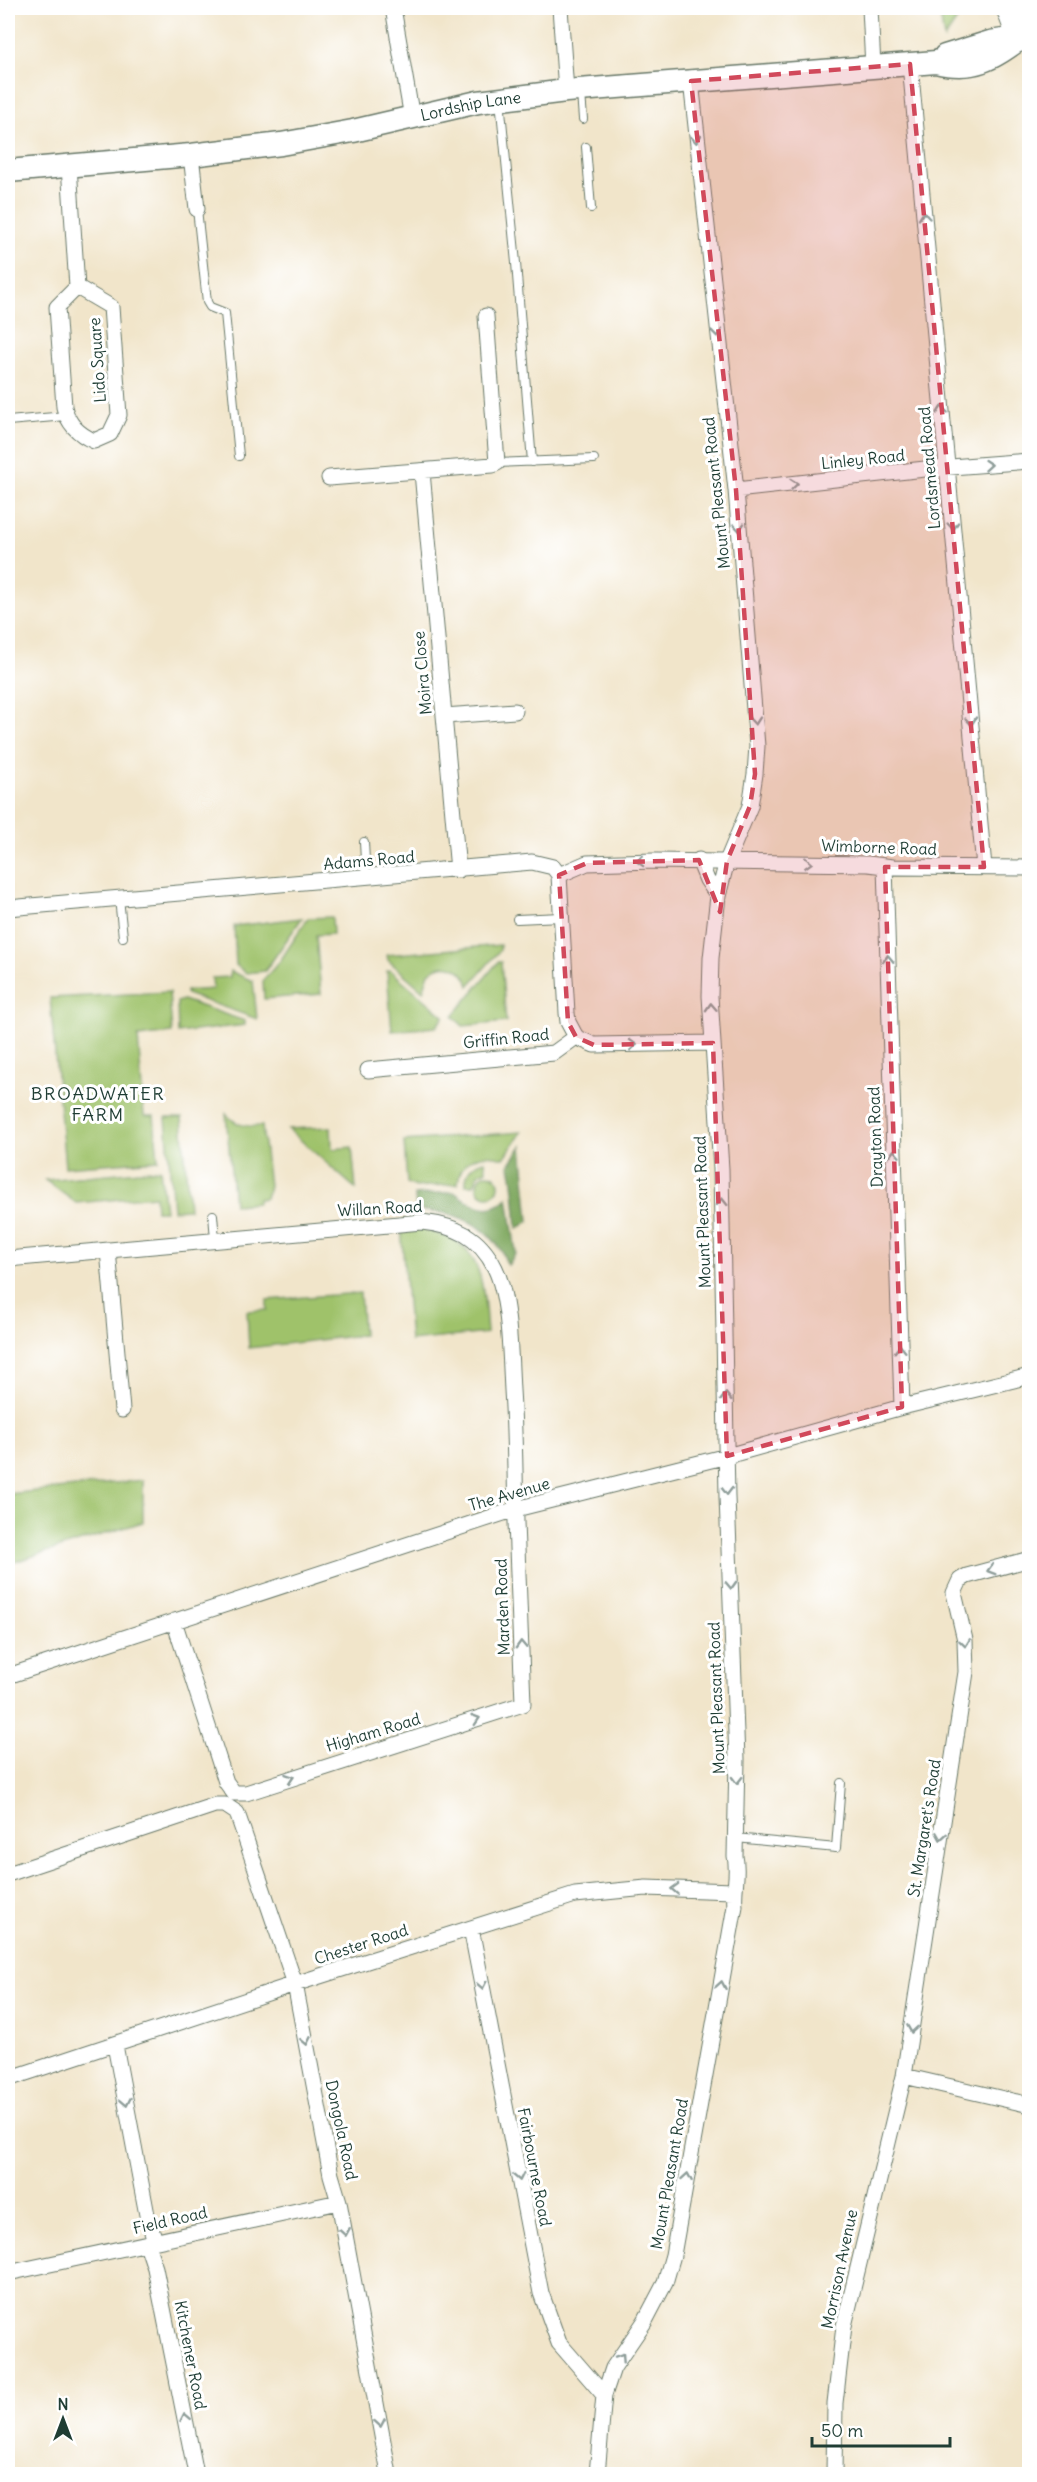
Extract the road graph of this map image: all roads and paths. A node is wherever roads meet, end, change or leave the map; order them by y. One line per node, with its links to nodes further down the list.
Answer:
1 (393, 8): 11 (street)
2 (560, 8): 9 (street)
3 (870, 8): 7 (street)
4 (1010, 8): 5 (highway)
5 (1027, 37): 6 (main road, Lordship Lane)
6 (910, 64): 7 (main road, Lordship Lane); 28 (street, Lordsmead Road, one-way to 6)
7 (873, 67): 8 (main road, Lordship Lane)
8 (691, 81): 9 (main road, Lordship Lane); 31 (street, Mount Pleasant Road, one-way to 31)
9 (573, 90): 10 (main road, Lordship Lane); 12 (lane)
10 (500, 99): 11 (main road, Lordship Lane); 26 (lane)
11 (412, 118): 14 (main road, Lordship Lane)
12 (584, 119)
13 (586, 147): 17 (lane)
14 (191, 155): 15 (main road, Lordship Lane); 18 (street)
15 (69, 166): 16 (main road, Lordship Lane); 19 (street)
16 (8, 171)
17 (591, 208)
18 (197, 209): 23 (lane)
19 (77, 287): 21 (street); 21 (street, Lido Square)
20 (486, 316): 27 (street)
21 (66, 416): 22 (lane)
22 (8, 421)
23 (239, 456)
24 (594, 459): 26 (lane)
25 (1029, 461): 28 (street, Linley Road, one-way to 25)
26 (532, 462): 27 (lane)
27 (497, 463): 29 (street)
28 (947, 468): 31 (street, Linley Road, one-way to 28); 38 (street, Lordsmead Road, one-way to 38)
29 (422, 472): 30 (street); 33 (street, Moira Close)
30 (329, 478)
31 (736, 490): 36 (street, Mount Pleasant Road, one-way to 36)
32 (515, 711): 33 (street)
33 (444, 716): 40 (street, Moira Close)
34 (364, 842): 42 (lane)
35 (699, 860): 36 (street); 41 (street, one-way to 41); 43 (street)
36 (727, 861): 37 (street, Wimborne Road, one-way to 37); 43 (street, Mount Pleasant Road)
37 (889, 866): 38 (street, Wimborne Road); 57 (street, Drayton Road, one-way to 37)
38 (984, 867): 39 (street, Wimborne Road)
39 (1029, 868)
40 (458, 870): 41 (street, Adams Road); 42 (street, Adams Road)
41 (559, 874): 46 (street)
42 (366, 879): 44 (street, Adams Road)
43 (718, 896): 50 (street, Mount Pleasant Road, one-way to 43)
44 (119, 898): 45 (street, Adams Road); 48 (lane)
45 (8, 908)
46 (561, 917): 47 (lane); 49 (street)
47 (517, 919)
48 (123, 937)
49 (576, 1037): 50 (street, one-way to 50); 51 (street, Griffin Road)
50 (713, 1043): 59 (street, Mount Pleasant Road, one-way to 50)
51 (368, 1070)
52 (213, 1215): 53 (lane)
53 (215, 1239): 54 (street, Willan Road); 60 (street, Willan Road)
54 (108, 1250): 55 (street, Willan Road); 58 (street)
55 (8, 1258)
56 (1029, 1376): 57 (street, The Avenue)
57 (902, 1407): 59 (street, The Avenue)
58 (122, 1410)
59 (727, 1456): 60 (street, The Avenue); 67 (street, Mount Pleasant Road, one-way to 67)
60 (516, 1509): 62 (street, The Avenue); 64 (street, Marden Road, one-way to 60)
61 (1029, 1559): 73 (street, St. Margaret's Road, one-way to 73)
62 (174, 1621): 63 (street, The Avenue); 66 (street, Dongola Road)
63 (8, 1676)
64 (523, 1704): 66 (street, Higham Road, one-way to 64)
65 (841, 1783): 67 (lane)
66 (230, 1799): 68 (street, Higham Road); 71 (street, Dongola Road)
67 (736, 1838): 69 (street, Mount Pleasant Road)
68 (8, 1874)
69 (734, 1891): 70 (street, Chester Road, one-way to 70); 79 (street, Mount Pleasant Road, one-way to 69)
70 (471, 1928): 71 (street, Chester Road); 79 (street, Fairbourne Road, one-way to 79)
71 (295, 1984): 72 (street, Chester Road); 76 (street, Dongola Road, one-way to 76)
72 (115, 2045): 74 (street, Chester Road); 77 (street, Kitchener Road, one-way to 77)
73 (904, 2076): 75 (street); 83 (street, Morrison Avenue)
74 (8, 2079)
75 (1029, 2105)
76 (339, 2202): 77 (street, Field Road); 81 (street, Dongola Road, one-way to 81)
77 (151, 2242): 78 (street, Field Road); 80 (street, Kitchener Road, one-way to 77)
78 (8, 2273)
79 (604, 2394): 82 (street, Mount Pleasant Road)
80 (196, 2475)
81 (389, 2475)
82 (597, 2475)
83 (834, 2475)

